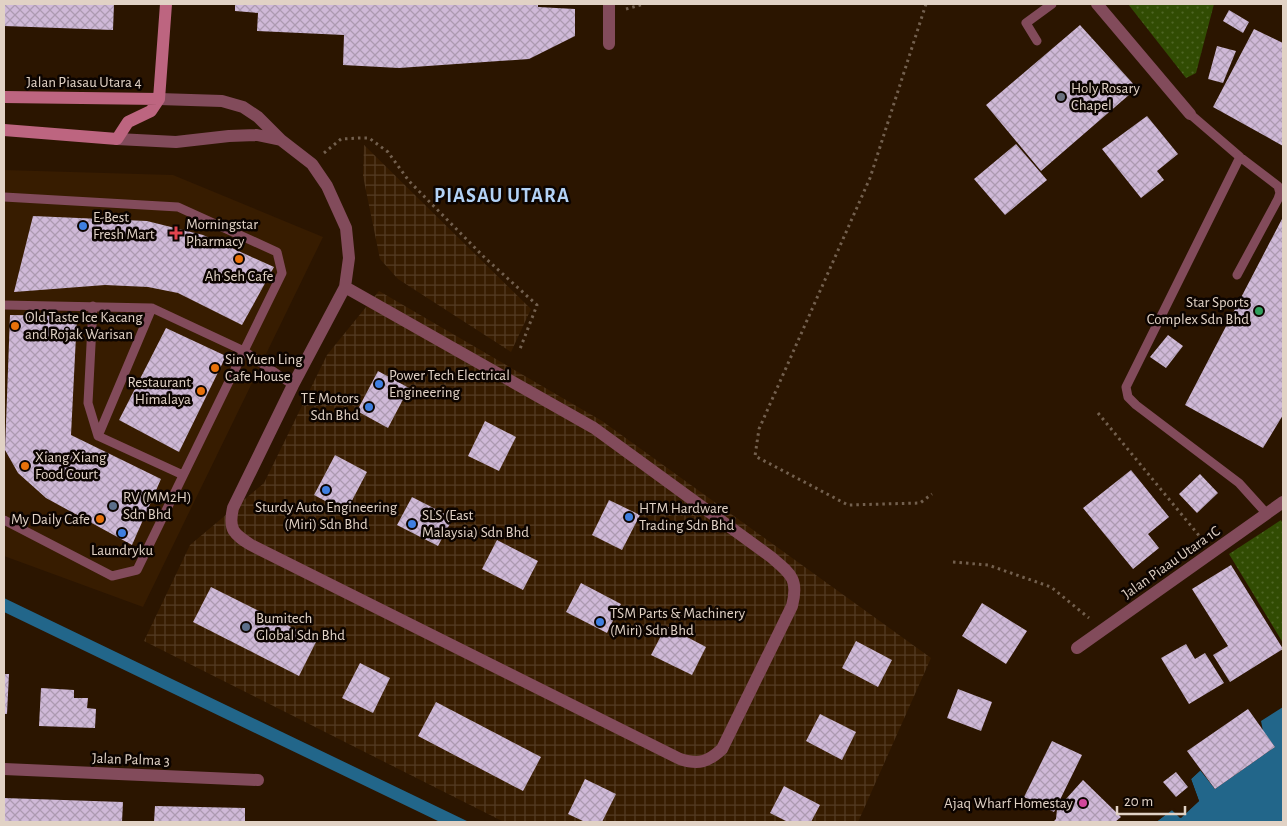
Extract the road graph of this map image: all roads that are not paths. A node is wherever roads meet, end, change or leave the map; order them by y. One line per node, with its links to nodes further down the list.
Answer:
1 (166, 4): 8 (street, Jalan Piasau Utara 4)
2 (609, 4): 6 (street)
3 (1052, 4): 5 (lane)
4 (1097, 4): 9 (street)
5 (1037, 41)
6 (609, 44)
7 (4, 98): 8 (street, Jalan Piasau Utara 4)
8 (159, 99): 11 (street); 12 (street)
9 (1190, 114): 13 (lane)
10 (5, 131): 11 (street)
11 (118, 139): 12 (street)
12 (281, 140): 16 (street)
13 (1240, 157): 15 (lane); 25 (lane)
14 (4, 197): 20 (lane)
15 (1237, 275)
16 (345, 287): 21 (street); 21 (street)
17 (4, 305): 18 (lane)
18 (92, 306): 19 (lane); 22 (lane)
19 (152, 308): 20 (lane); 22 (lane)
20 (244, 352): 21 (lane); 23 (lane)
21 (293, 385)
22 (98, 436): 23 (lane)
23 (183, 475): 26 (lane)
24 (1283, 502): 25 (street, Jalan Piaau Utara 1C)
25 (1267, 514): 27 (street, Jalan Piaau Utara 1C)
26 (4, 520)
27 (1077, 648)
28 (4, 769): 29 (street, Jalan Palma 3)
29 (258, 780)

